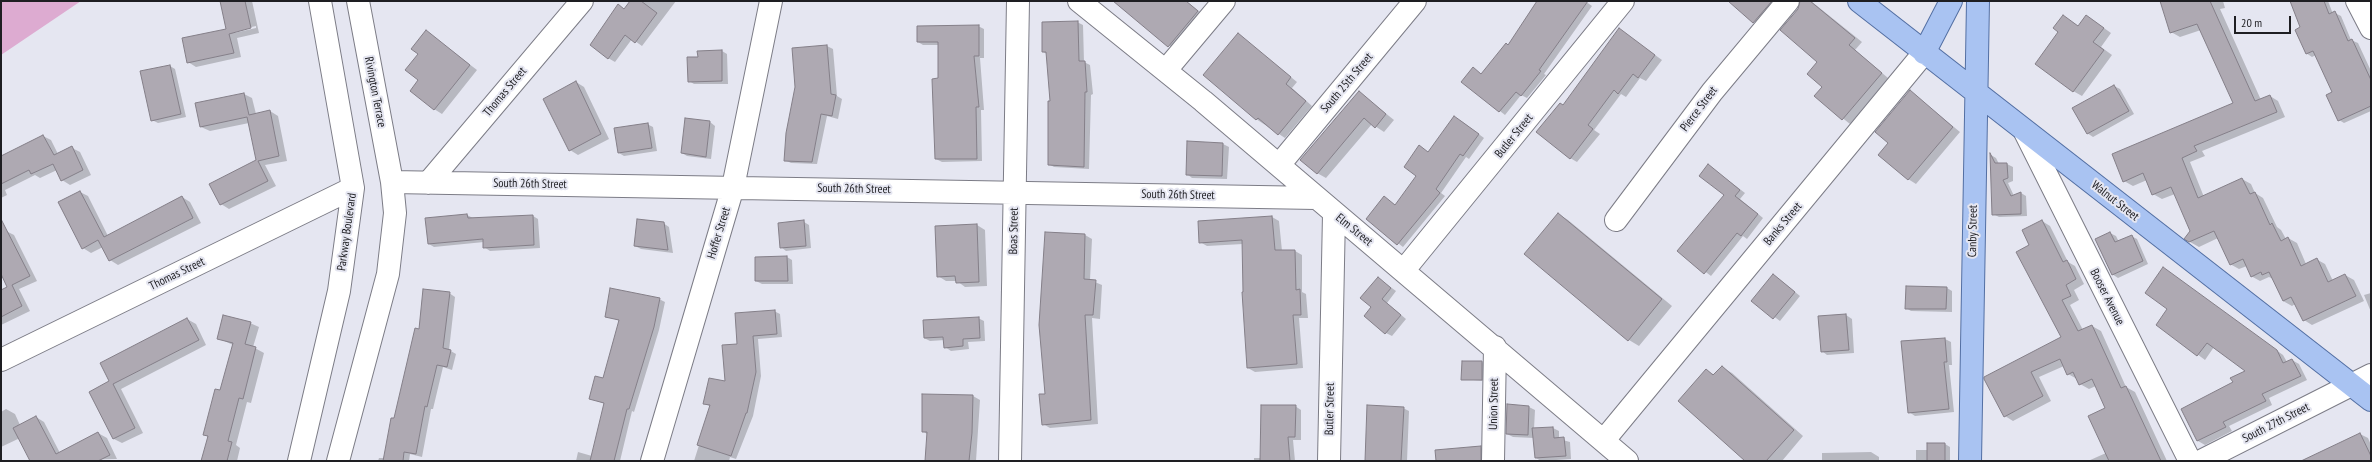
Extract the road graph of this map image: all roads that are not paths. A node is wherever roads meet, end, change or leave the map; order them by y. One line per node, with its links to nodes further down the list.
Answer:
1 (320, 1): 24 (street, Parkway Boulevard)
2 (358, 1): 21 (street, Rivington Terrace)
3 (582, 1): 22 (street, Thomas Street)
4 (771, 1): 23 (street, Hoffer Street)
5 (1018, 1): 25 (street, Boas Street)
6 (1079, 1): 17 (street, Elm Street)
7 (1224, 1): 17 (street)
8 (1415, 1): 20 (street, South 25th Street)
9 (1624, 1): 29 (street, Butler Street)
10 (1788, 1): 28 (street, Pierce Street)
11 (1859, 1): 16 (main road, Walnut Street)
12 (1951, 1): 16 (main road, Banks Street)
13 (1978, 1): 18 (main road, Canby Street)
14 (2357, 1): 15 (street)
15 (2371, 28)
16 (1924, 53): 18 (main road, Walnut Street); 35 (street, Banks Street)
17 (1166, 70): 20 (street, Elm Street)
18 (1976, 94): 19 (main road, Walnut Street); 43 (main road, Canby Street)
19 (2025, 132): 33 (main road, Walnut Street); 44 (street, Booser Avenue)
20 (1279, 165): 26 (street, Elm Street)
21 (392, 182): 22 (street, South 26th Street); 37 (street)
22 (428, 183): 23 (street, South 26th Street)
23 (733, 187): 25 (street, South 26th Street); 38 (street, Hoffer Street)
24 (353, 188): 31 (street, Thomas Street); 36 (street, Parkway Boulevard)
25 (1015, 193): 26 (street, South 26th Street); 39 (street, Boas Street)
26 (1316, 198): 27 (street, Elm Street)
27 (1334, 214): 29 (street, Elm Street); 40 (street, Butler Street)
28 (1616, 220)
29 (1404, 270): 30 (street, Elm Street)
30 (1495, 347): 35 (street, Elm Street); 41 (street, Union Street)
31 (1, 360)
32 (2371, 375): 33 (street, South 27th Street)
33 (2352, 385): 34 (main road, Walnut Street); 45 (street, South 27th Street)
34 (2371, 400)
35 (1604, 440): 42 (street, Elm Street)
36 (299, 461)
37 (338, 461)
38 (652, 461)
39 (1010, 461)
40 (1329, 461)
41 (1493, 461)
42 (1627, 461)
43 (1970, 461)
44 (2190, 461)
45 (2201, 461)

